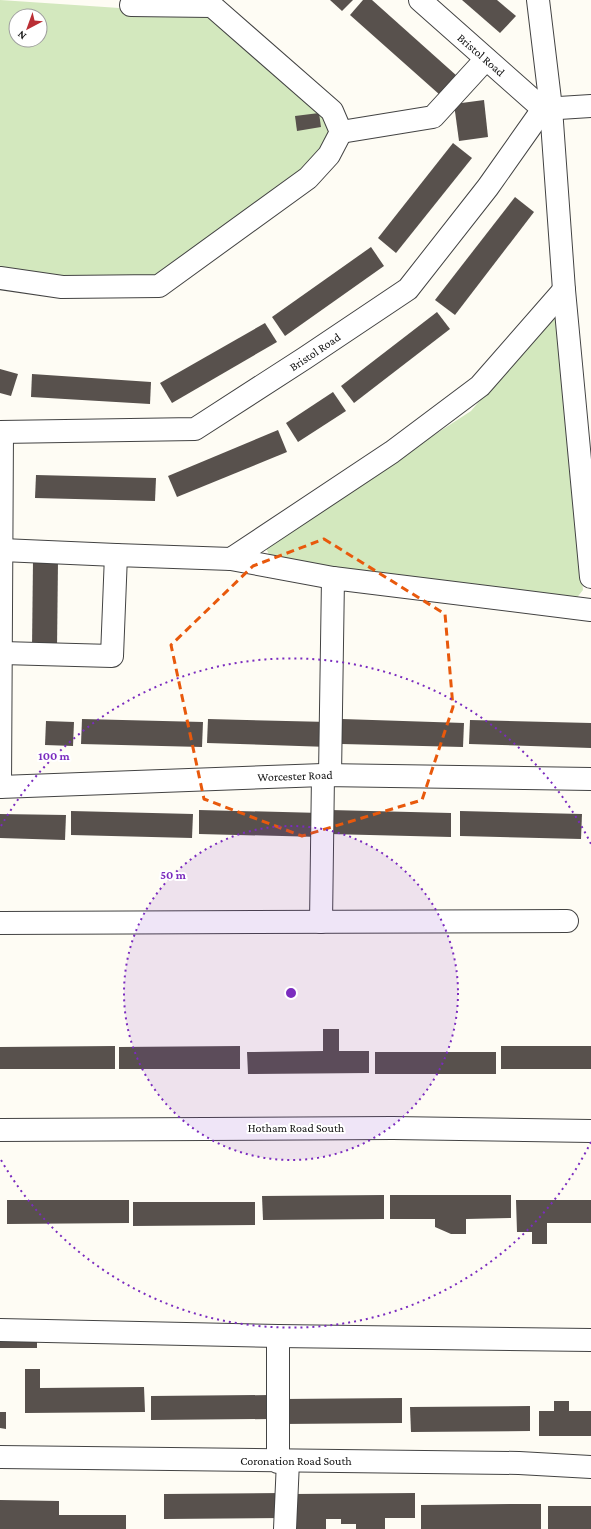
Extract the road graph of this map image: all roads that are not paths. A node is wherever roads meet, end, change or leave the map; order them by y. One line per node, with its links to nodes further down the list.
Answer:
1 (420, 0): 4 (street, Bristol Road)
2 (538, 0): 6 (street)
3 (131, 5): 7 (street)
4 (486, 59): 6 (street, Bristol Road); 7 (street)
5 (591, 106): 6 (street)
6 (547, 109): 9 (street); 10 (street, Bristol Road)
7 (341, 132): 8 (street)
8 (0, 278)
9 (564, 290): 13 (street); 14 (street)
10 (1, 432): 11 (street)
11 (2, 550): 12 (street); 17 (street)
12 (116, 555): 13 (street); 17 (street)
13 (231, 559): 15 (street)
14 (591, 577)
15 (333, 578): 16 (street); 18 (street)
16 (591, 610)
17 (1, 660): 20 (street)
18 (327, 775): 19 (street, Worcester Road); 20 (street, Worcester Road); 21 (street)
19 (591, 779)
20 (0, 787)
21 (322, 922): 22 (street); 23 (street)
22 (567, 922)
23 (0, 923)
24 (0, 1130): 25 (street, Hotham Road South)
25 (591, 1132)
26 (0, 1330): 27 (street)
27 (278, 1336): 28 (street); 30 (street)
28 (591, 1340)
29 (0, 1457): 30 (street, Coronation Road South)
30 (283, 1461): 31 (street, Coronation Road South); 32 (street)
31 (591, 1466)
32 (285, 1529)

